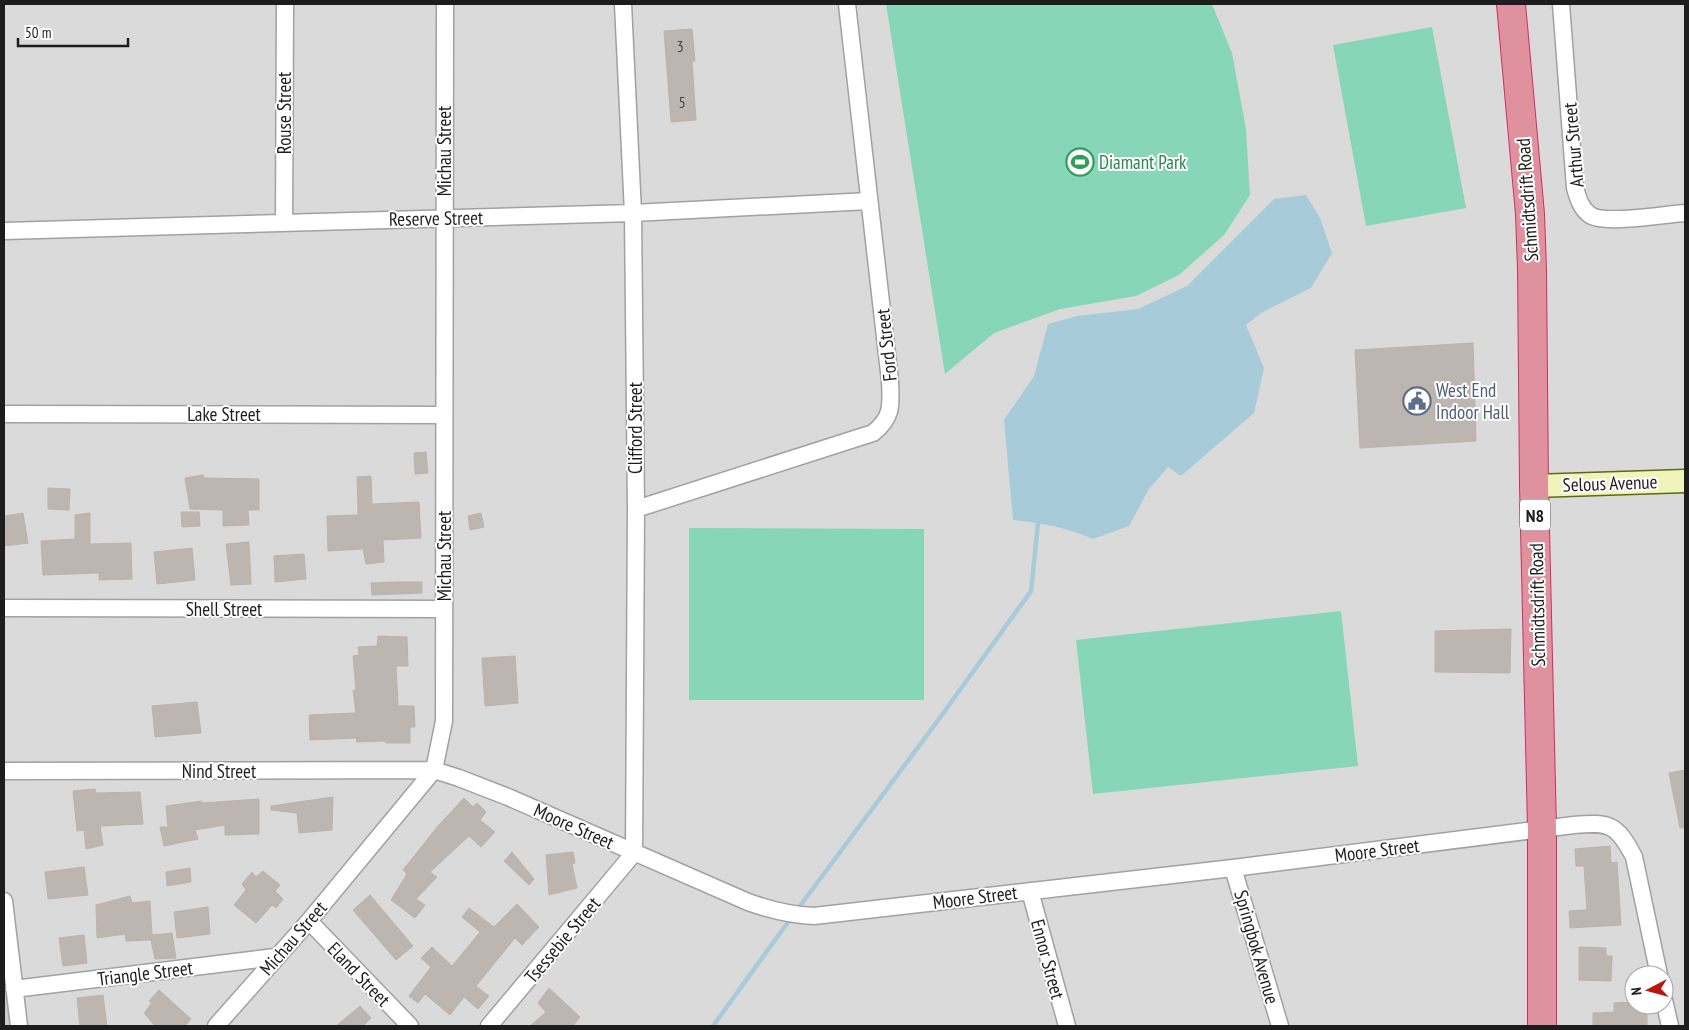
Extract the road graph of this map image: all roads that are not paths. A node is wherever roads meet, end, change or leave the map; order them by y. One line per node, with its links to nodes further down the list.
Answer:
1 (285, 4): 11 (street, Rouse Street)
2 (445, 4): 10 (street, Michau Street)
3 (623, 4): 9 (street, Clifford Street)
4 (847, 4): 7 (street, Ford Street)
5 (1511, 4): 16 (highway, Schmidtsdrift Road / N8)
6 (1560, 4): 8 (street, Arthur Street)
7 (869, 201): 9 (street, Reserve Street); 17 (street, Ford Street)
8 (1685, 212)
9 (633, 213): 10 (street, Reserve Street); 17 (street, Clifford Street)
10 (444, 218): 11 (street, Reserve Street); 14 (street, Michau Street)
11 (284, 222): 12 (street, Reserve Street)
12 (4, 231)
13 (4, 414): 14 (street, Lake Street)
14 (444, 415): 19 (street, Michau Street)
15 (1685, 481): 16 (street, Selous Avenue)
16 (1534, 486): 22 (highway, Schmidtsdrift Road / N8)
17 (636, 509): 23 (street, Clifford Street)
18 (4, 608): 19 (street, Shell Street)
19 (444, 610): 20 (street, Michau Street)
20 (434, 770): 21 (street, Nind Street); 23 (street, Moore Street); 27 (street, Michau Street)
21 (4, 771)
22 (1542, 829): 24 (street, Moore Street); 29 (street, Moore Street); 37 (highway, Schmidtsdrift Road / N8)
23 (634, 853): 25 (street, Moore Street); 34 (street, Tsessebie Street)
24 (1233, 868): 25 (street, Moore Street); 36 (street, Springbok Avenue)
25 (1030, 891): 35 (street, Ennor Street)
26 (4, 901): 30 (street)
27 (309, 921): 28 (street, Michau Street); 33 (street, Eland Street)
28 (276, 958): 30 (street, Triangle Street); 32 (street, Michau Street)
29 (1657, 965)
30 (14, 989): 31 (street)
31 (19, 1026)
32 (216, 1026)
33 (410, 1026)
34 (489, 1026)
35 (1067, 1026)
36 (1280, 1026)
37 (1542, 1026)

